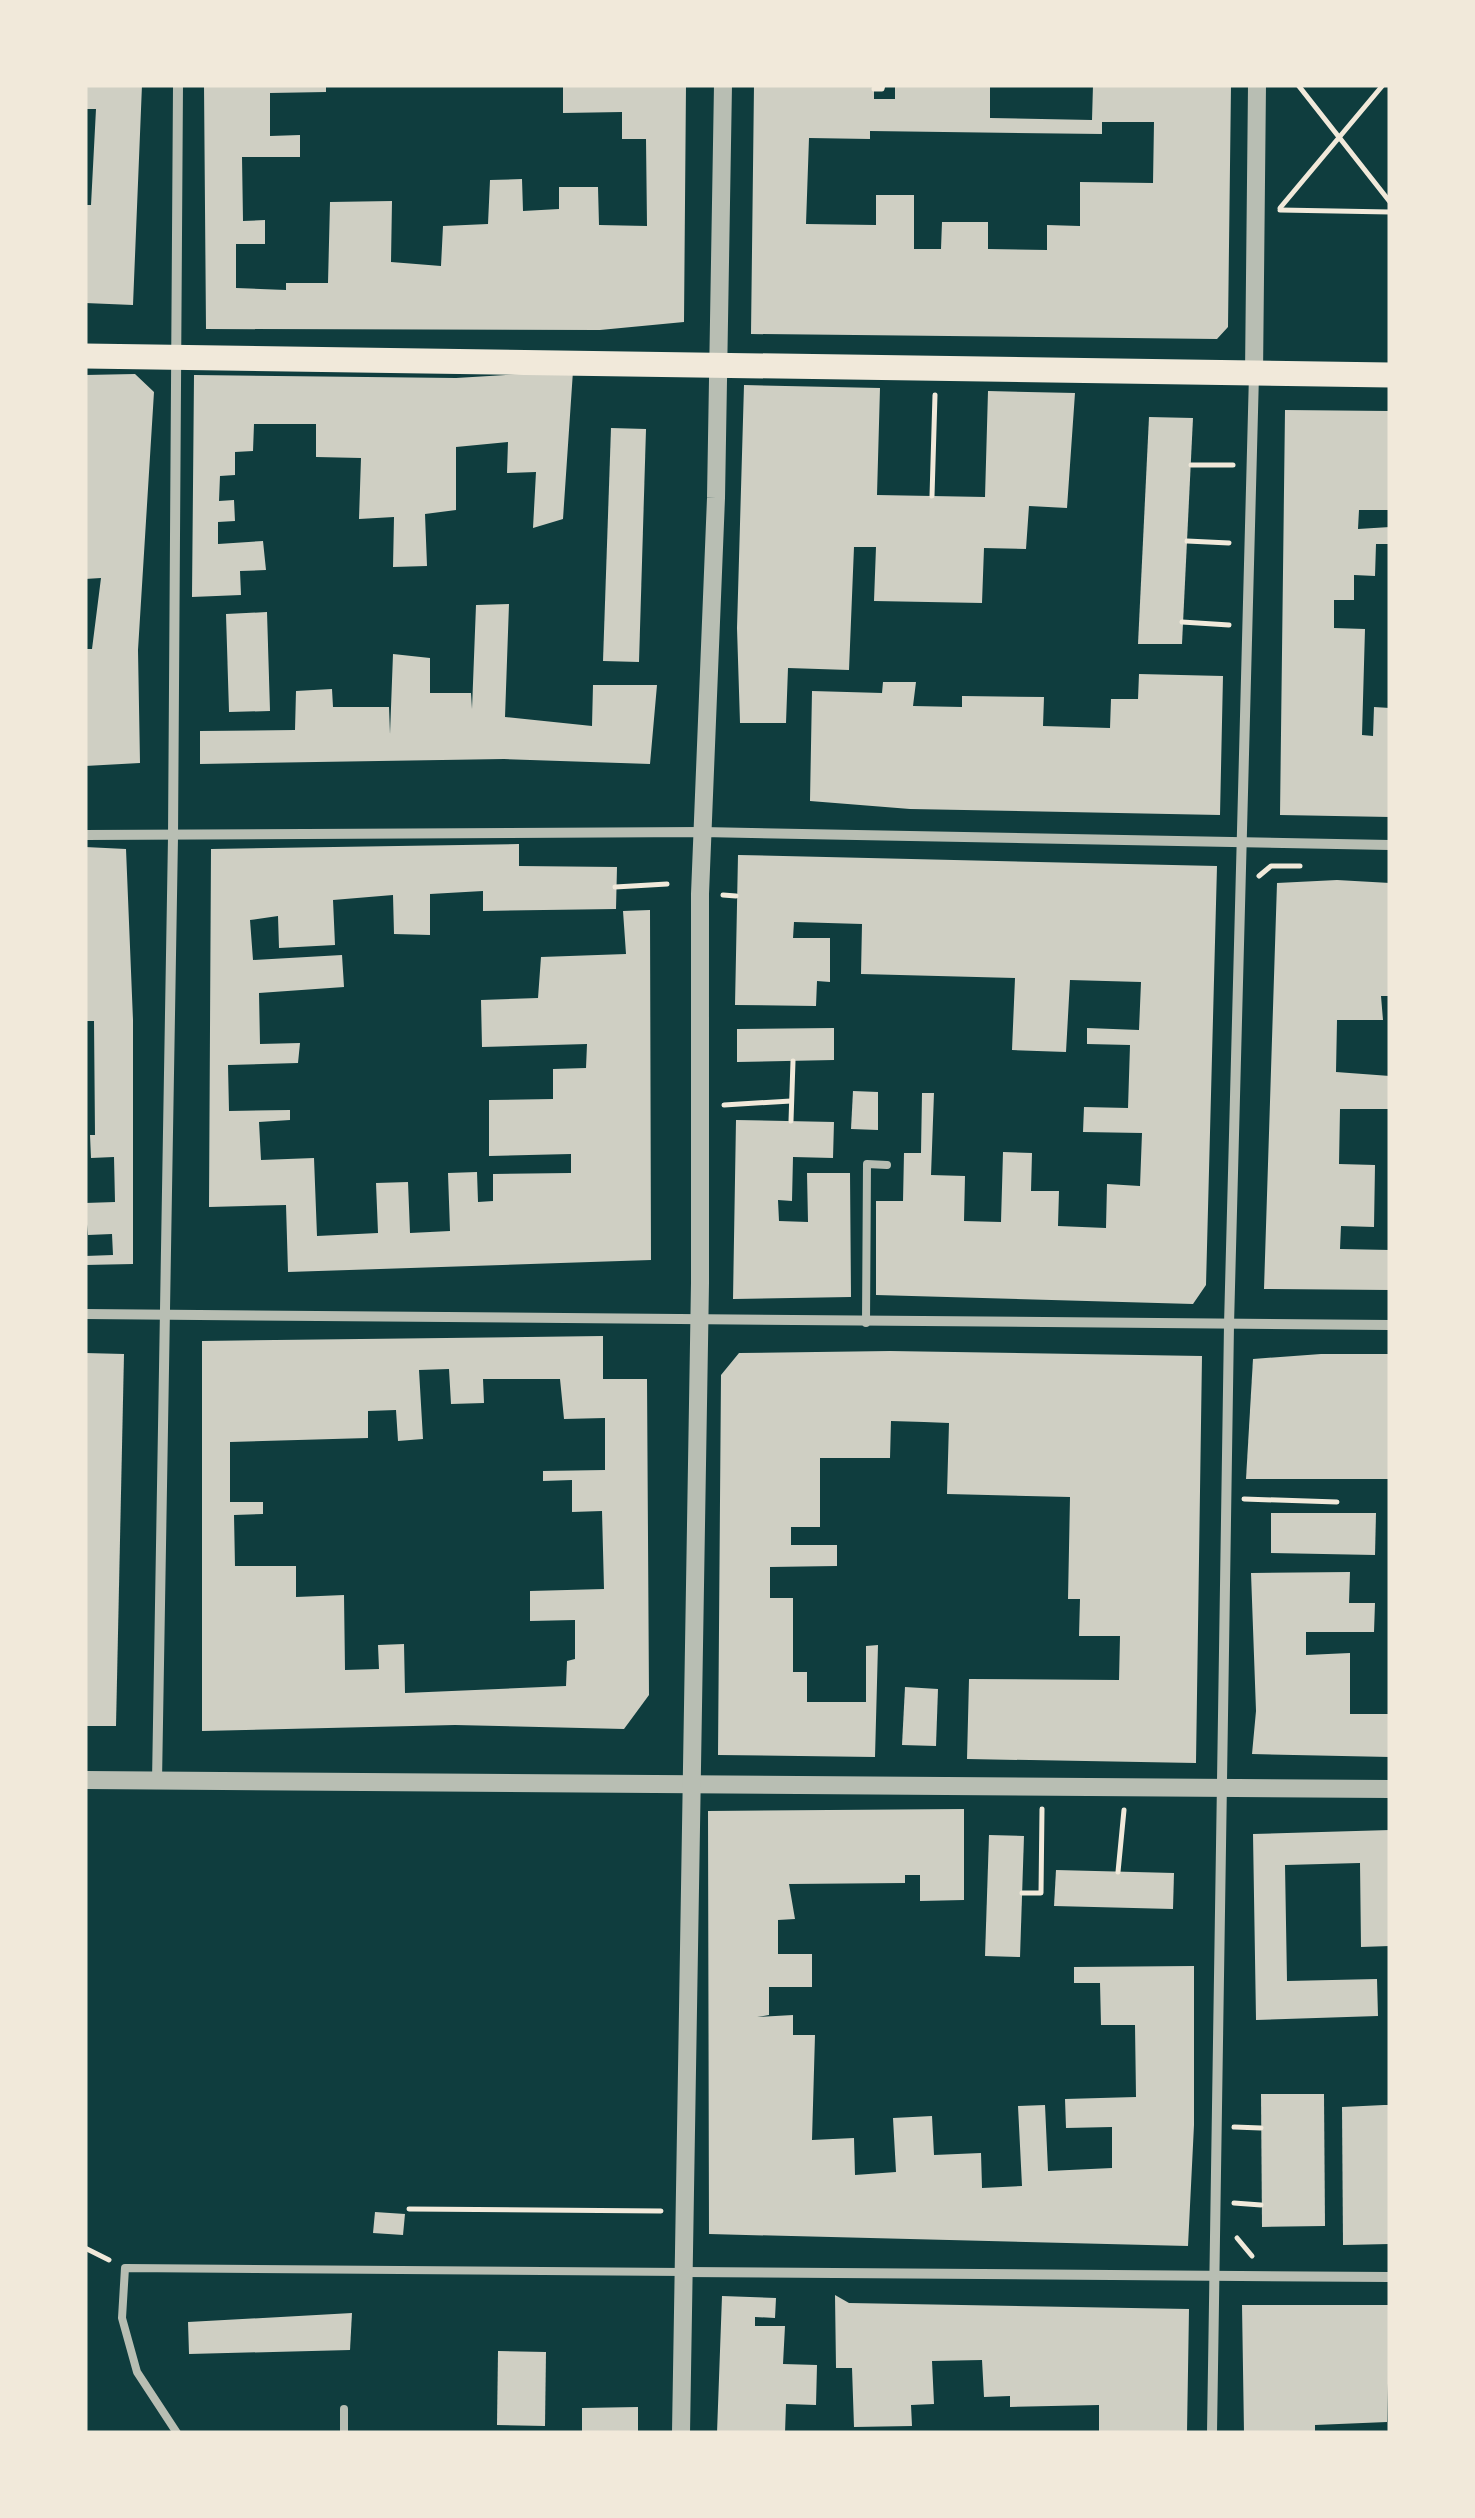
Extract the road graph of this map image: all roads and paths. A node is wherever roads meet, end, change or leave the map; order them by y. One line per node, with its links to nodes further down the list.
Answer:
1 (178, 85): 16 (street)
2 (723, 85): 17 (street)
3 (882, 85): 7 (path)
4 (1257, 85): 11 (street)
5 (1298, 85): 8 (path)
6 (1383, 85): 8 (path)
7 (874, 89)
8 (1339, 138): 10 (path); 12 (path)
9 (1278, 192): 12 (path)
10 (1390, 202)
11 (1256, 210): 12 (path); 19 (street)
12 (1278, 210): 13 (path); 14 (path)
13 (1390, 212)
14 (1278, 228)
15 (85, 356): 16 (main road)
16 (174, 359): 17 (main road); 30 (street)
17 (720, 364): 18 (main road); 28 (street)
18 (935, 367): 19 (main road); 23 (path)
19 (1254, 374): 20 (main road); 22 (street)
20 (1390, 375)
21 (1191, 465): 22 (path)
22 (1251, 465): 25 (street)
23 (932, 496)
24 (1188, 541): 25 (path)
25 (1250, 544): 31 (street)
26 (1235, 609): 27 (path)
27 (1182, 622)
28 (702, 832): 30 (street); 31 (street); 41 (street)
29 (85, 835): 30 (street)
30 (173, 837): 45 (street)
31 (1242, 842): 32 (street); 48 (street)
32 (1390, 845)
33 (1310, 866): 34 (path)
34 (1257, 878)
35 (717, 881): 38 (path)
36 (667, 884): 37 (path)
37 (616, 887)
38 (717, 895)
39 (793, 1061): 40 (path)
40 (791, 1101): 41 (path); 42 (path)
41 (700, 1108): 46 (street)
42 (791, 1121)
43 (887, 1165): 47 (lane)
44 (85, 1314): 45 (street)
45 (165, 1315): 46 (street); 53 (street)
46 (699, 1322): 47 (street); 54 (street)
47 (866, 1323): 48 (street)
48 (1229, 1325): 49 (street); 55 (street)
49 (1390, 1325)
50 (1242, 1482): 51 (path)
51 (1338, 1502)
52 (85, 1780): 53 (street)
53 (157, 1782): 54 (street)
54 (688, 1782): 55 (street); 67 (street)
55 (1222, 1788): 56 (street); 72 (street)
56 (1390, 1790)
57 (1058, 1805): 62 (path)
58 (1108, 1806): 59 (path)
59 (1125, 1807): 60 (path); 61 (path)
60 (1142, 1807)
61 (1118, 1872)
62 (1022, 1893)
63 (1234, 2108): 64 (path)
64 (1234, 2146)
65 (1234, 2184): 68 (path)
66 (409, 2209): 67 (path)
67 (684, 2211): 71 (street)
68 (1234, 2218)
69 (85, 2248): 70 (path)
70 (125, 2268): 71 (lane); 75 (lane)
71 (684, 2272): 72 (street); 77 (street)
72 (1214, 2276): 73 (street); 78 (street)
73 (1390, 2277)
74 (344, 2409): 76 (lane)
75 (177, 2433)
76 (344, 2433)
77 (681, 2433)
78 (1212, 2433)

